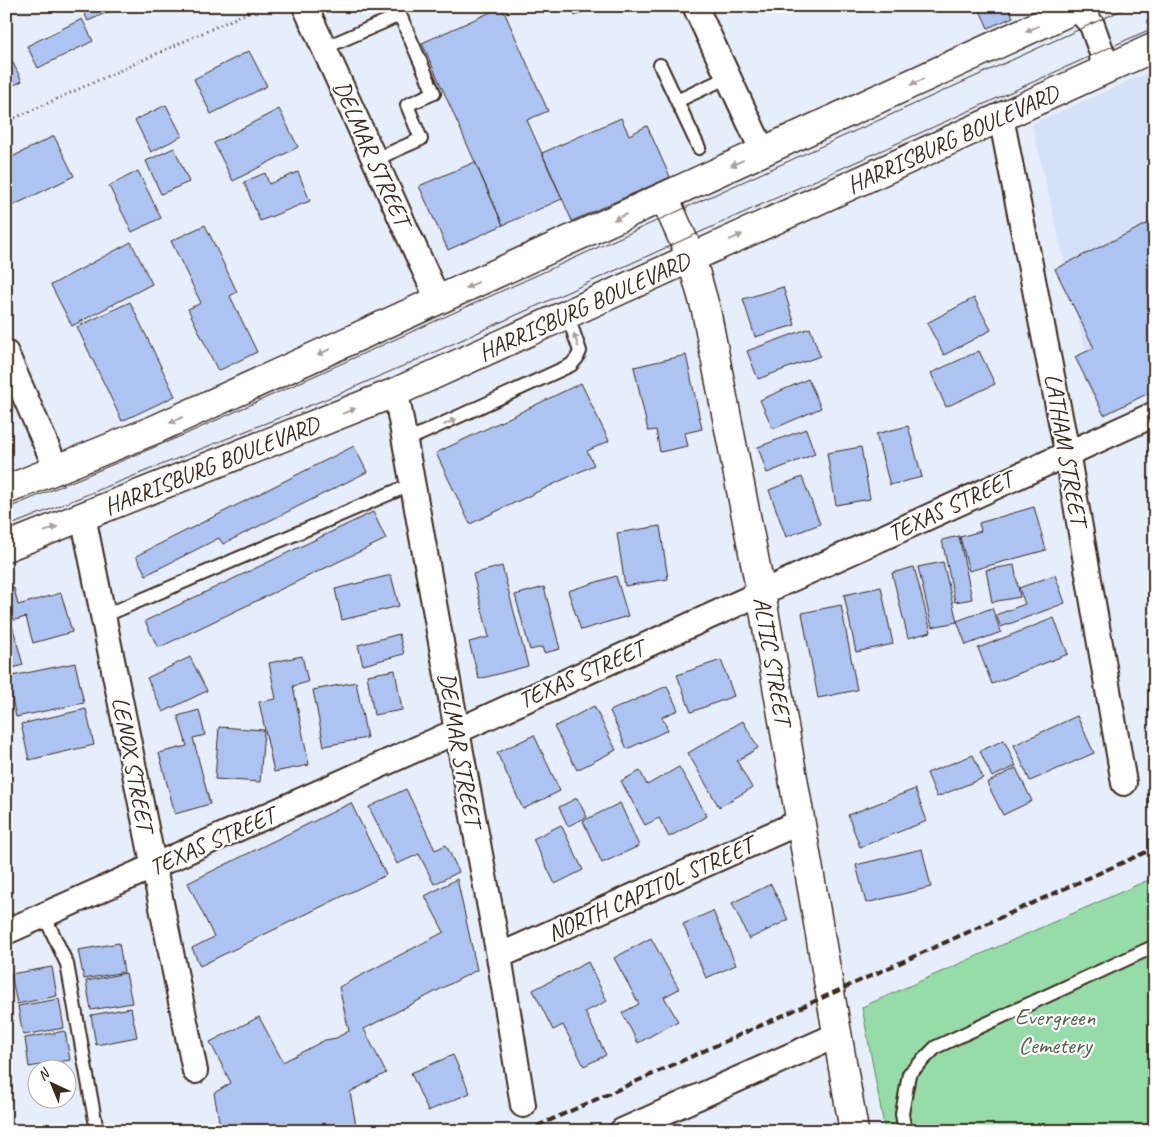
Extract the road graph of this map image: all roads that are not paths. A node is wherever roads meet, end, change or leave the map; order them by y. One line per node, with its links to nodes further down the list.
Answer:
1 (305, 6): 4 (street, DELMAR STREET)
2 (695, 6): 8 (street)
3 (1077, 7): 7 (street); 12 (main road, one-way to 12)
4 (324, 48): 13 (street, DELMAR STREET); 13 (lane)
5 (1150, 50): 7 (main road, HARRISBURG BOULEVARD)
6 (660, 65): 9 (lane)
7 (1103, 71): 10 (main road, HARRISBURG BOULEVARD)
8 (728, 77): 9 (lane); 12 (street)
9 (677, 101): 11 (lane)
10 (1002, 117): 15 (main road, HARRISBURG BOULEVARD, one-way to 10); 22 (street, LATHAM STREET)
11 (699, 148)
12 (763, 152): 14 (main road, one-way to 14)
13 (374, 160): 16 (street, DELMAR STREET)
14 (664, 197): 15 (main road, ALTIC STREET); 16 (main road, one-way to 16)
15 (691, 257): 17 (main road, HARRISBURG BOULEVARD); 28 (main road, ALTIC STREET)
16 (438, 300): 23 (main road, one-way to 23)
17 (567, 314): 19 (main road, HARRISBURG BOULEVARD); 21 (lane, one-way to 17)
18 (6, 353): 23 (street)
19 (396, 392): 21 (street, DELMAR STREET); 26 (main road, HARRISBURG BOULEVARD, one-way to 19)
20 (1155, 414): 22 (street, TEXAS STREET)
21 (405, 441): 24 (street, DELMAR STREET)
22 (1067, 452): 28 (street, TEXAS STREET); 31 (street, LATHAM STREET)
23 (57, 470): 25 (main road)
24 (412, 484): 29 (lane); 30 (street, DELMAR STREET)
25 (6, 490)
26 (83, 516): 27 (main road, HARRISBURG BOULEVARD, one-way to 26); 29 (street, LENOX STREET)
27 (6, 547)
28 (761, 593): 30 (street, TEXAS STREET); 32 (main road, ALTIC STREET)
29 (104, 616): 33 (street, LENOX STREET)
30 (457, 731): 33 (street, TEXAS STREET); 37 (street, DELMAR STREET)
31 (1124, 783)
32 (800, 822): 37 (street, NORTH CAPITOL STREET); 38 (main road, ALTIC STREET)
33 (154, 866): 34 (street, TEXAS STREET); 39 (street, LENOX STREET)
34 (44, 915): 35 (street, TEXAS STREET); 41 (lane)
35 (6, 932)
36 (1155, 946): 44 (lane)
37 (499, 956): 40 (street, DELMAR STREET)
38 (837, 1035): 42 (street); 43 (main road, ALTIC STREET)
39 (195, 1071)
40 (523, 1105)
41 (97, 1131)
42 (622, 1131)
43 (854, 1131)
44 (905, 1131)

